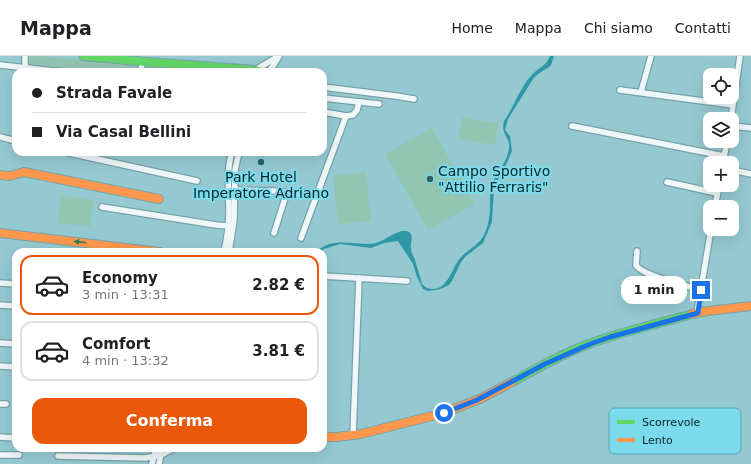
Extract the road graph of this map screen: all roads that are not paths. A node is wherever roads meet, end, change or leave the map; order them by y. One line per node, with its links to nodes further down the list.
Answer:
1 (25, 56): 8 (street)
2 (83, 56): 6 (street)
3 (279, 56): 11 (street); 12 (street)
4 (651, 56): 15 (street)
5 (740, 56): 20 (street)
6 (142, 62): 9 (street); 10 (street)
7 (0, 66): 8 (street)
8 (25, 68)
9 (141, 68)
10 (219, 68)
11 (261, 68)
12 (272, 68)
13 (327, 87): 17 (street)
14 (620, 90): 15 (street)
15 (641, 92): 20 (street)
16 (327, 98): 18 (street)
17 (414, 99)
18 (359, 102): 19 (street); 23 (street)
19 (379, 104)
20 (733, 105): 21 (street)
21 (732, 112)
22 (327, 113): 23 (street)
23 (346, 116): 42 (street)
24 (572, 126): 33 (street)
25 (739, 127): 26 (street)
26 (751, 128)
27 (0, 137): 28 (street)
28 (12, 140)
29 (726, 148): 33 (street)
30 (83, 156): 37 (street)
31 (231, 156): 46 (street)
32 (238, 156): 39 (street)
33 (724, 156)
34 (739, 171): 35 (street)
35 (751, 174)
36 (0, 175): 43 (street)
37 (197, 181)
38 (667, 182): 41 (street)
39 (234, 190): 40 (street); 53 (street)
40 (287, 192): 42 (street); 48 (street)
41 (717, 193): 44 (street)
42 (317, 196): 50 (street)
43 (159, 199)
44 (716, 200)
45 (102, 207): 46 (street)
46 (229, 226): 52 (street)
47 (0, 233): 51 (street, one-way to 47)
48 (274, 233)
49 (710, 236): 60 (street)
50 (301, 238)
51 (126, 248)
52 (225, 248)
53 (230, 248)
54 (637, 251): 60 (street)
55 (327, 276): 56 (street)
56 (359, 278): 57 (street); 69 (street)
57 (407, 281)
58 (0, 283): 59 (street)
59 (12, 284)
60 (701, 290): 64 (street)
61 (0, 305): 62 (street)
62 (12, 306)
63 (751, 306): 64 (street)
64 (698, 313): 69 (street)
65 (0, 343): 66 (street)
66 (12, 344)
67 (0, 366): 68 (street)
68 (12, 367)
69 (353, 435): 71 (street)
70 (0, 437): 72 (street)
71 (327, 437)
72 (12, 438)
73 (155, 452): 79 (street)
74 (165, 452): 75 (street)
75 (161, 454): 79 (street); 81 (street)
76 (0, 455): 77 (street)
77 (19, 455)
78 (58, 456): 79 (street)
79 (153, 457): 80 (street)
80 (152, 464)
81 (159, 464)

